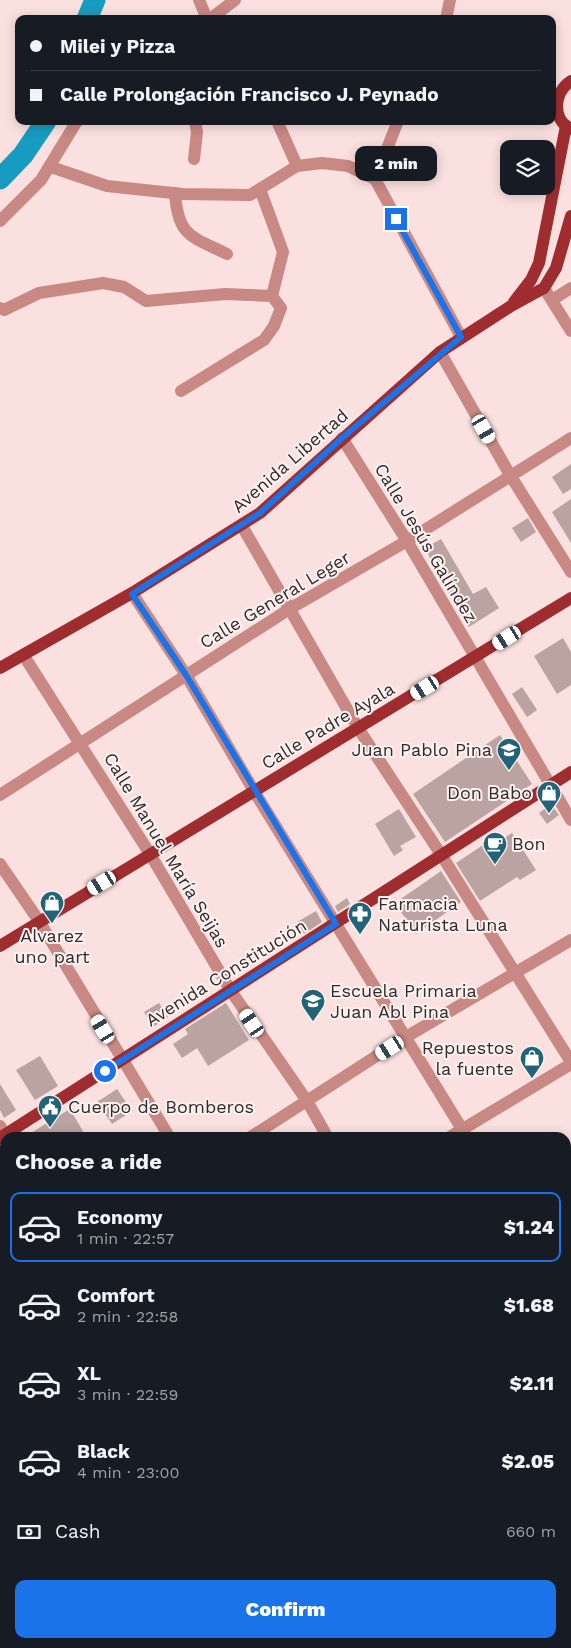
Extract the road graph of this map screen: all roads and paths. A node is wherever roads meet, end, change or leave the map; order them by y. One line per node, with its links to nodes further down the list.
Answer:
1 (199, 0): 4 (street)
2 (235, 0): 5 (street)
3 (450, 0): 6 (street)
4 (213, 15)
5 (217, 15)
6 (447, 15)
7 (571, 81): 12 (main road)
8 (75, 125): 15 (street)
9 (196, 125): 13 (street)
10 (279, 125): 14 (street)
11 (396, 125): 16 (street)
12 (568, 128): 26 (main road, Avenida Libertad)
13 (194, 159)
14 (297, 166): 16 (street); 17 (street)
15 (51, 167): 18 (street); 20 (street)
16 (375, 179): 29 (street)
17 (260, 189): 18 (street); 24 (street)
18 (175, 193): 21 (street)
19 (571, 216): 22 (main road)
20 (0, 221)
21 (227, 254)
22 (544, 288): 25 (street); 26 (main road, Avenida Libertad)
23 (571, 288): 25 (street)
24 (272, 296): 27 (street); 31 (street)
25 (552, 300): 28 (street)
26 (511, 306): 29 (main road, Avenida Libertad)
27 (0, 308)
28 (571, 331)
29 (461, 337): 30 (main road, Avenida Libertad)
30 (440, 352): 32 (main road, Avenida Libertad); 34 (street)
31 (181, 391)
32 (342, 438): 35 (main road, Avenida Libertad); 36 (street, Calle Jesús Galíndez)
33 (571, 438): 34 (street, Calle General Leger)
34 (510, 475): 36 (street, Calle General Leger); 37 (street)
35 (242, 526): 38 (main road, Avenida Libertad); 40 (street)
36 (407, 541): 40 (street, Calle General Leger); 42 (street, Calle Jesús Galíndez)
37 (571, 572)
38 (132, 594): 41 (main road, Avenida Libertad); 44 (street)
39 (571, 598): 42 (main road, Calle Padre Ayala)
40 (291, 608): 44 (street, Calle General Leger); 45 (street)
41 (24, 656): 43 (main road, Avenida Libertad); 46 (street, Calle Manuel María Seijas)
42 (475, 658): 45 (main road, Calle Padre Ayala); 48 (street, Calle Jesús Galíndez)
43 (0, 668)
44 (186, 675): 46 (street, Calle General Leger); 49 (street)
45 (358, 728): 49 (main road, Calle Padre Ayala); 53 (street)
46 (81, 744): 50 (street, Calle General Leger); 52 (street, Calle Manuel María Seijas)
47 (571, 772): 48 (main road, Avenida Constitución)
48 (549, 785): 51 (street, Calle Jesús Galíndez); 53 (main road, Avenida Constitución)
49 (254, 791): 52 (main road, Calle Padre Ayala); 56 (street)
50 (0, 795)
51 (571, 820)
52 (150, 854): 55 (main road, Calle Padre Ayala); 60 (street, Calle Manuel María Seijas)
53 (442, 856): 56 (main road, Avenida Constitución); 59 (street)
54 (0, 864): 55 (street)
55 (39, 921): 58 (main road, Calle Padre Ayala); 62 (street)
56 (336, 924): 60 (main road, Avenida Constitución); 61 (street)
57 (571, 940): 59 (street)
58 (0, 946)
59 (516, 972): 61 (street); 63 (street)
60 (231, 991): 62 (main road, Avenida Constitución); 64 (street, Calle Manuel María Seijas)
61 (406, 1037): 64 (street); 65 (street)
62 (122, 1060): 66 (main road, Avenida Constitución); 67 (street)
63 (571, 1063): 65 (street)
64 (306, 1101): 68 (street); 69 (street, Calle Manuel María Seijas)
65 (462, 1129): 70 (street)
66 (6, 1132)
67 (166, 1132)
68 (258, 1132)
69 (324, 1132)
70 (457, 1132)

